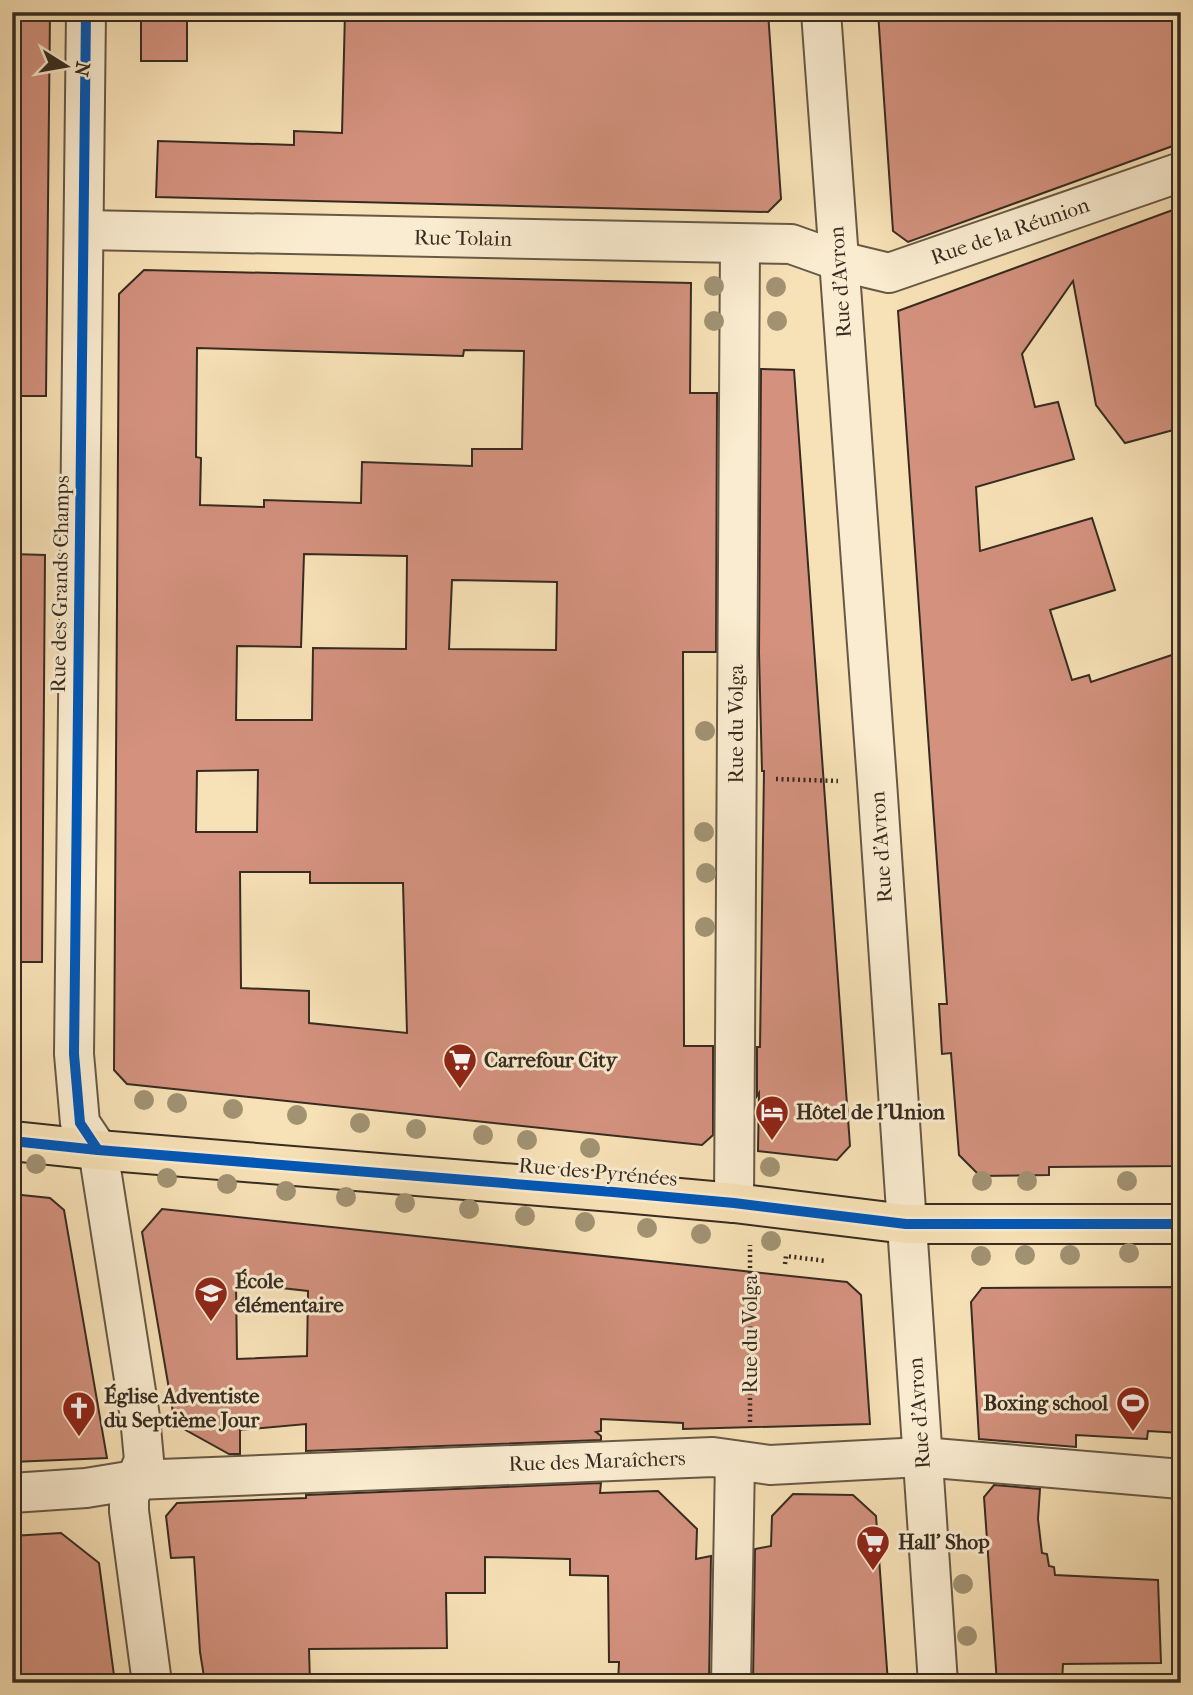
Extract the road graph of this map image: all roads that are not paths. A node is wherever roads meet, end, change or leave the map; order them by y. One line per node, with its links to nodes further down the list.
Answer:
1 (86, 12): 4 (street, Rue des Grands Champs)
2 (821, 12): 6 (street, Rue d'Avron)
3 (1181, 172): 6 (street, Rue de la Réunion)
4 (84, 230): 5 (street, Rue Tolain); 8 (street, Rue des Grands Champs)
5 (740, 244): 6 (street, Rue Tolain); 9 (street, Rue du Volga)
6 (839, 261): 11 (street, Rue d'Avron)
7 (12, 1141): 8 (main road, Rue des Pyrénées)
8 (98, 1150): 9 (main road, Rue des Pyrénées); 15 (street, Rue des Grands Champs)
9 (742, 1205): 11 (main road, Rue des Pyrénées)
10 (1181, 1223): 11 (main road, Rue des Pyrénées)
11 (906, 1224): 12 (street, Rue d'Avron)
12 (922, 1457): 13 (street, Rue des Maraîchers); 14 (street, Rue des Maraîchers); 19 (street, Rue d'Avron)
13 (743, 1462): 15 (street, Rue des Maraîchers); 18 (street)
14 (1181, 1479)
15 (135, 1480): 16 (street, Rue des Maraîchers); 17 (street, Rue des Grands Champs)
16 (12, 1493)
17 (152, 1683)
18 (731, 1683)
19 (938, 1683)

